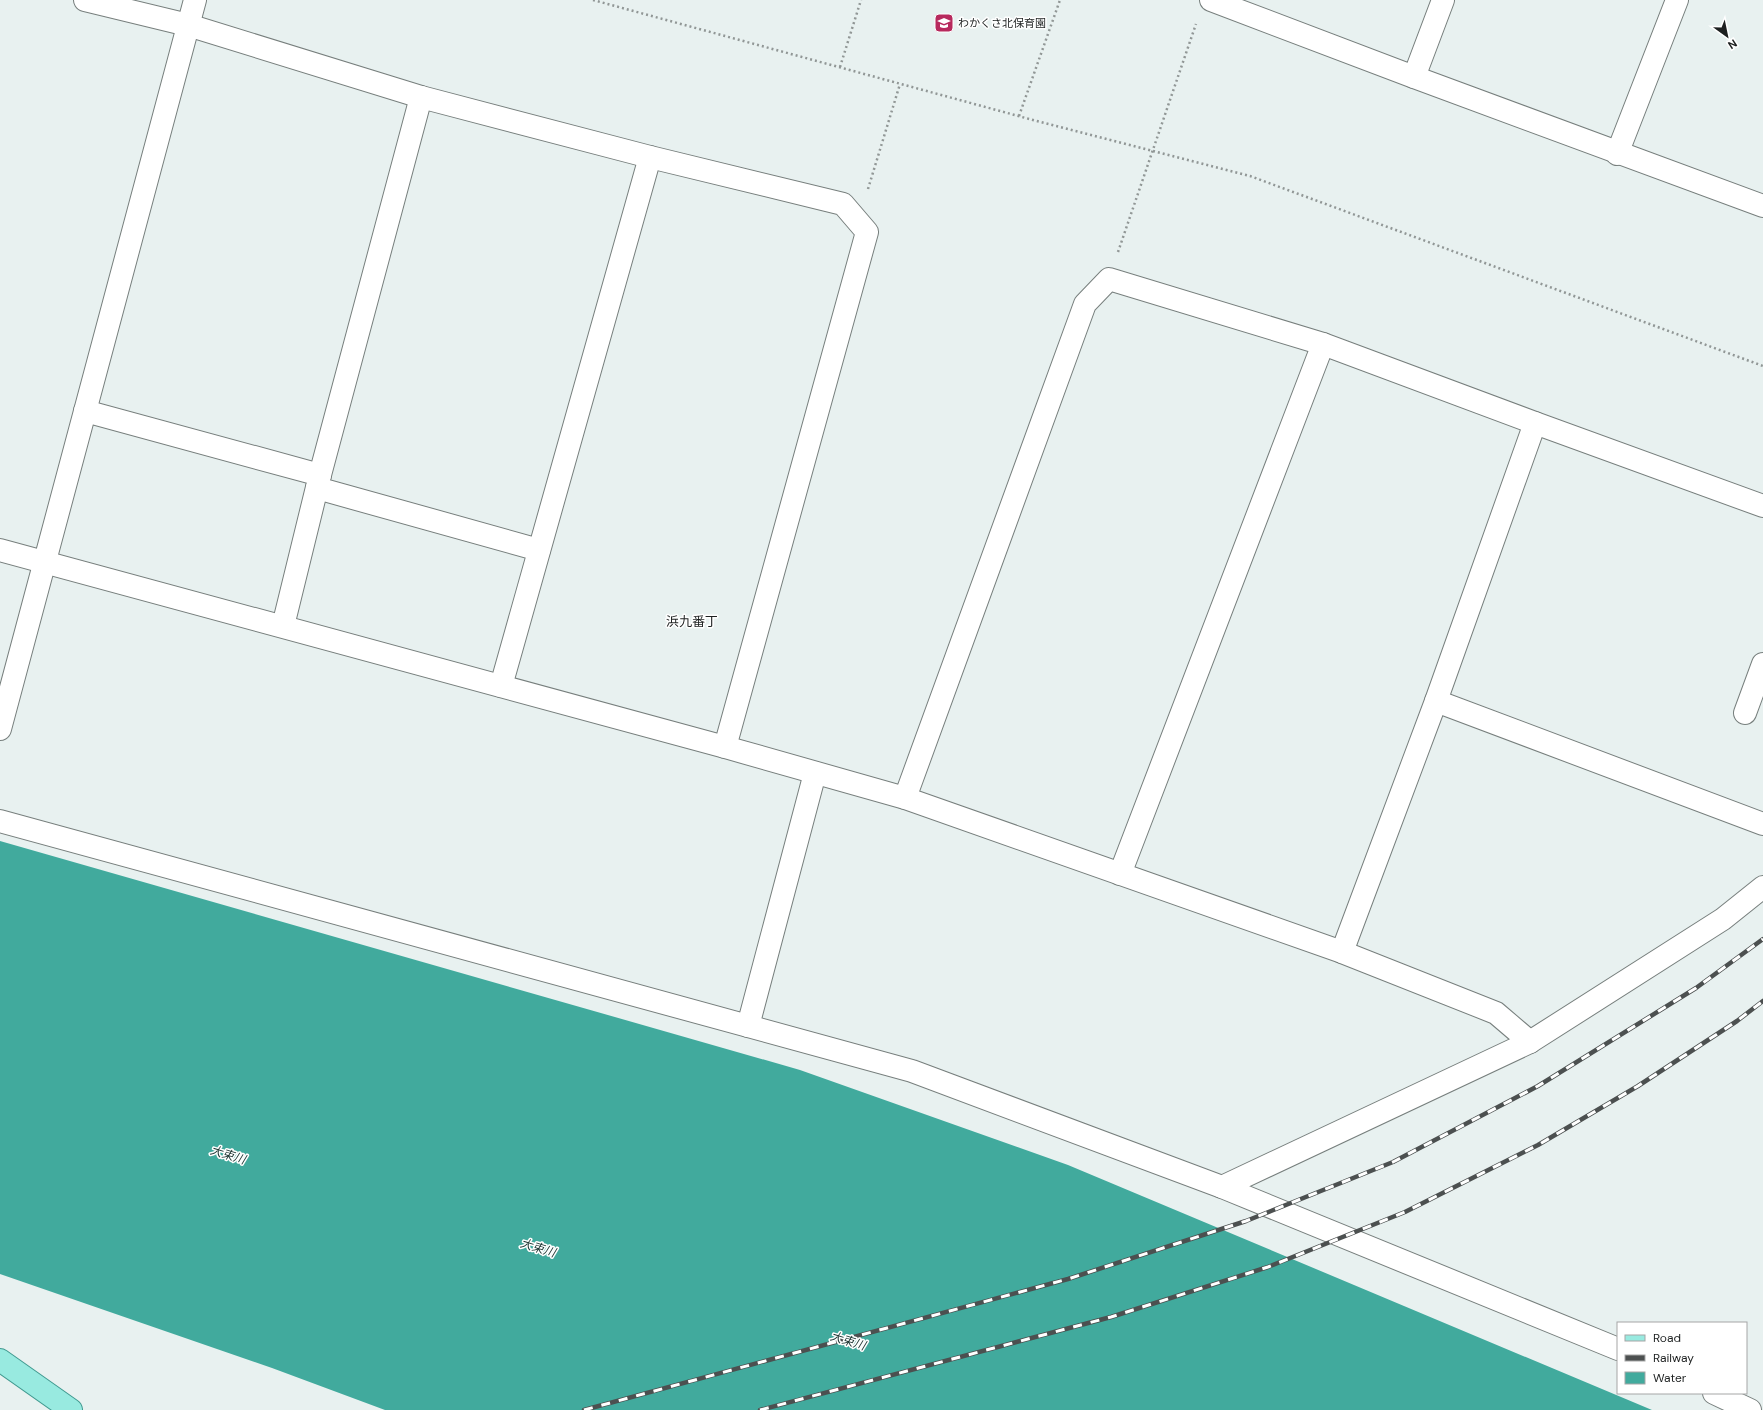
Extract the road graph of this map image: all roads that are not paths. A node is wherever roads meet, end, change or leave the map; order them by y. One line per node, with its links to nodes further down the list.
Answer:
1 (85, 0): 6 (street)
2 (195, 0): 6 (street)
3 (1211, 0): 7 (street)
4 (1443, 0): 7 (street)
5 (1677, 0): 9 (street)
6 (188, 25): 8 (street); 13 (street)
7 (1414, 77): 9 (street)
8 (421, 97): 10 (street); 15 (street)
9 (1617, 154): 11 (street)
10 (650, 157): 18 (street); 26 (street)
11 (1763, 206)
12 (1323, 344): 14 (street); 28 (street); 31 (street)
13 (85, 411): 15 (street); 19 (street)
14 (1535, 423): 16 (street); 23 (street)
15 (318, 481): 18 (street); 20 (street)
16 (1763, 506)
17 (0, 550): 19 (street)
18 (539, 550): 22 (street)
19 (44, 562): 20 (street); 25 (street)
20 (283, 626): 22 (street)
21 (1763, 664): 24 (street)
22 (501, 686): 26 (street)
23 (1436, 700): 30 (street); 33 (street)
24 (1745, 713)
25 (0, 729)
26 (725, 747): 27 (street)
27 (815, 773): 28 (street); 34 (street)
28 (905, 798): 31 (street)
29 (0, 821): 34 (street)
30 (1763, 824)
31 (1120, 874): 33 (street)
32 (1763, 887): 35 (street)
33 (1342, 952): 35 (street)
34 (748, 1026): 36 (street)
35 (1530, 1042): 36 (street)
36 (1222, 1187): 37 (street)
37 (1617, 1349)
38 (0, 1360): 40 (main road)
39 (1716, 1394): 41 (street)
40 (71, 1410)
41 (1750, 1410)

